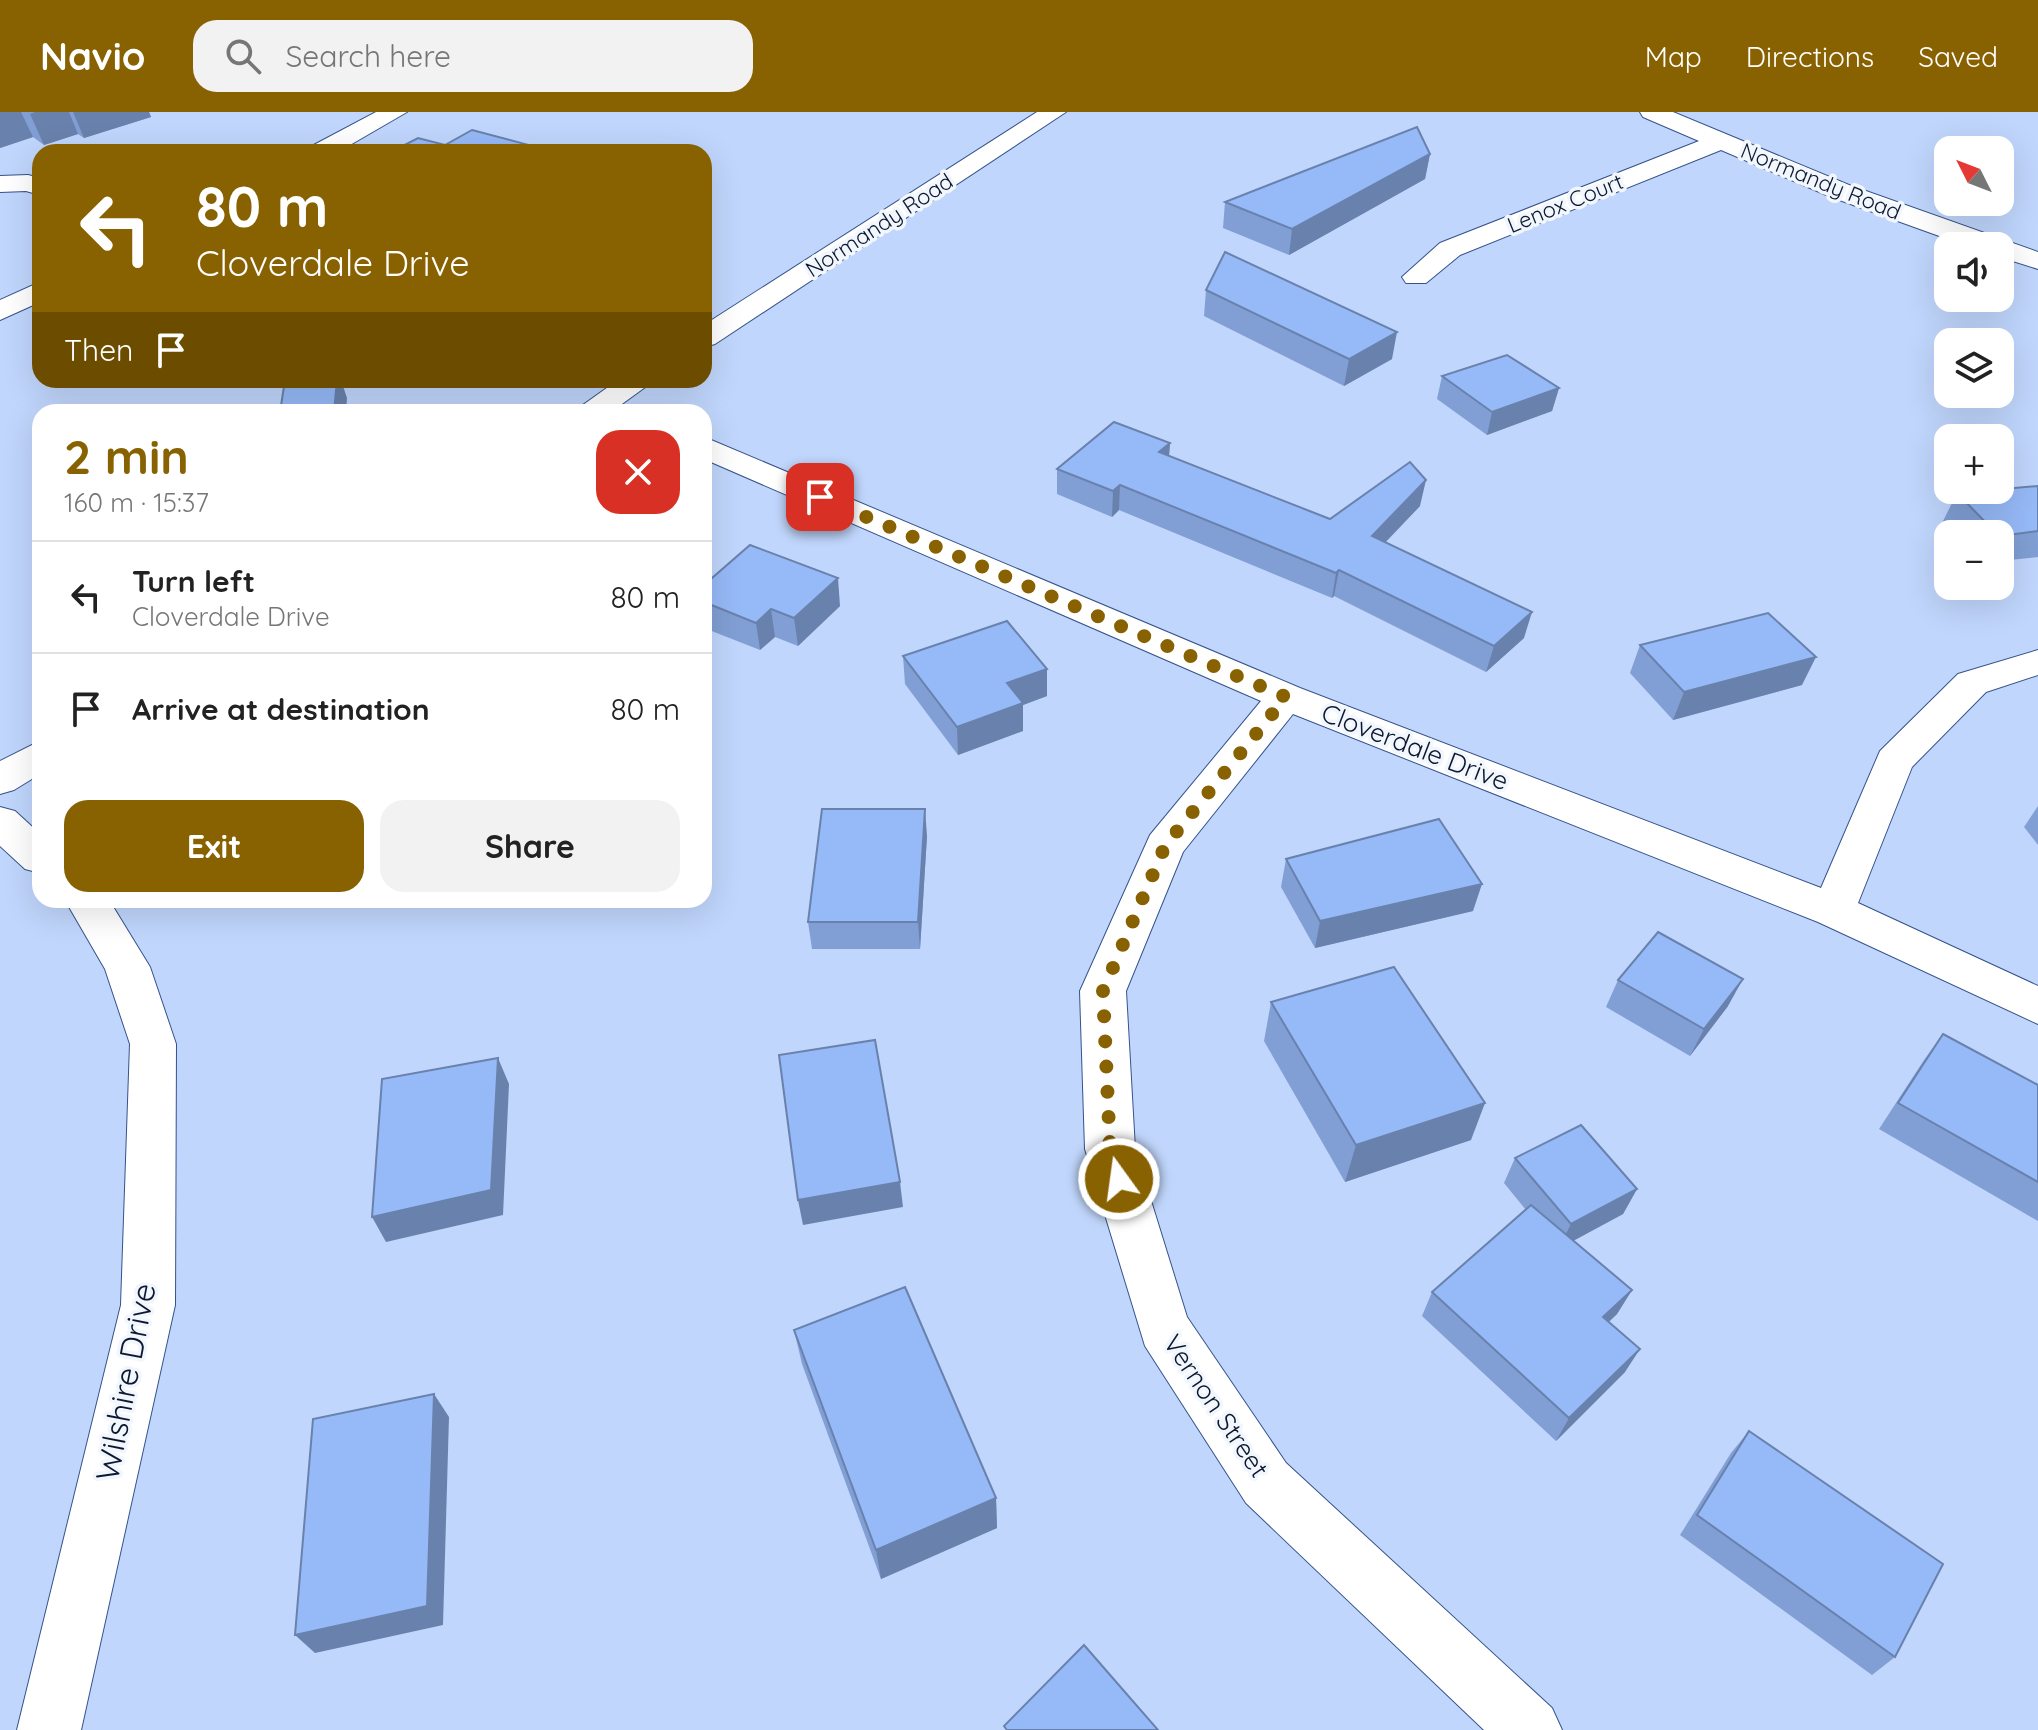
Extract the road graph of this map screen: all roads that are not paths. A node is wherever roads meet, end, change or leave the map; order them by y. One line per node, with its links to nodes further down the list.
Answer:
1 (395, 112): 5 (street)
2 (1054, 112): 14 (street, Normandy Road)
3 (1652, 112): 4 (street, Normandy Road)
4 (1721, 141): 8 (street, Normandy Road); 11 (street, Lenox Court)
5 (334, 144)
6 (0, 184): 7 (street)
7 (32, 184)
8 (1954, 232)
9 (2014, 253): 10 (street)
10 (2038, 261)
11 (1416, 277)
12 (32, 295): 13 (street)
13 (0, 311)
14 (712, 333)
15 (629, 388): 16 (street)
16 (610, 404)
17 (712, 450): 19 (street, Cloverdale Drive)
18 (2038, 662): 25 (street)
19 (1286, 697): 25 (street, Cloverdale Drive); 28 (street, Vernon Street)
20 (32, 760): 21 (street)
21 (0, 780)
22 (0, 822): 23 (street)
23 (32, 851)
24 (92, 908): 27 (street, Wilshire Drive)
25 (1833, 910): 26 (street, Cloverdale Drive)
26 (2038, 1006)
27 (49, 1730)
28 (1530, 1730)

